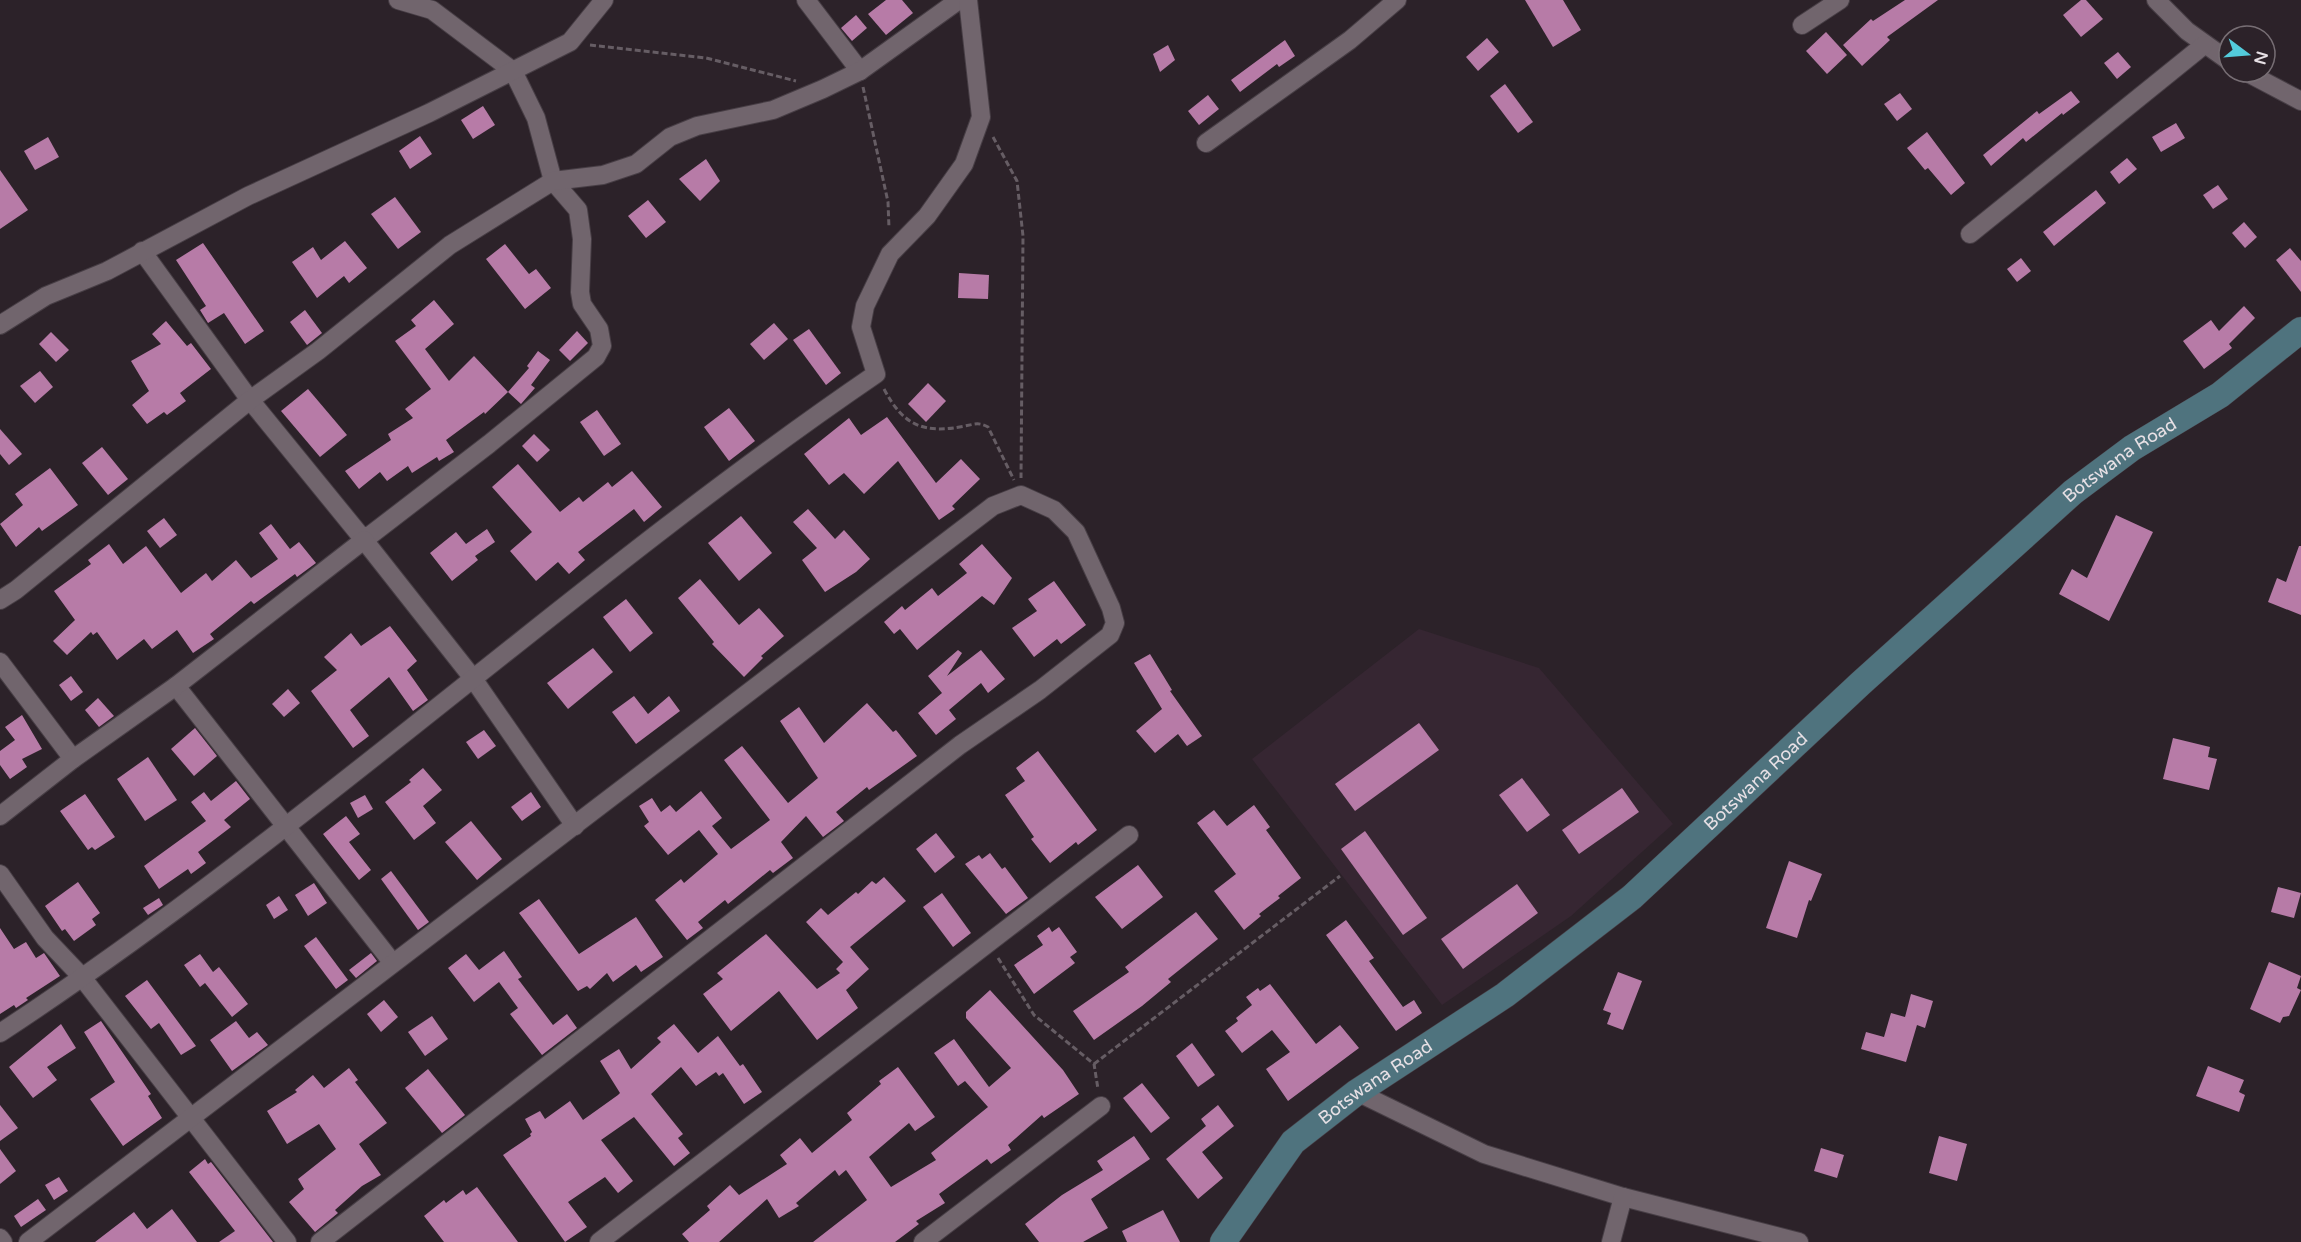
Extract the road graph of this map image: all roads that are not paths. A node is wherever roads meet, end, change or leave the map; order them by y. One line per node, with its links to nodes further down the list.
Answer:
1 (398, 0): 12 (street)
2 (604, 0): 12 (street)
3 (806, 0): 13 (street)
4 (959, 0): 13 (street)
5 (968, 0): 26 (street)
6 (1397, 0): 16 (street)
7 (1840, 0): 9 (street)
8 (2156, 0): 10 (street)
9 (1802, 25)
10 (2204, 45): 11 (street); 18 (street)
11 (2217, 53)
12 (513, 71): 17 (street); 19 (street)
13 (860, 71): 17 (street)
14 (2269, 84): 15 (street)
15 (2301, 101)
16 (1206, 143)
17 (553, 181): 22 (street); 23 (street)
18 (1970, 234)
19 (142, 251): 20 (street); 22 (street)
20 (0, 325)
21 (2301, 330): 37 (street, Botswana Road)
22 (250, 400): 23 (street); 24 (street)
23 (363, 540): 26 (street); 27 (street)
24 (0, 600)
25 (0, 662): 28 (street)
26 (472, 677): 30 (street); 31 (street)
27 (176, 686): 28 (street); 31 (street)
28 (73, 759): 29 (street)
29 (0, 816)
30 (575, 826): 34 (street); 45 (street)
31 (285, 828): 34 (street); 35 (street)
32 (1129, 835): 46 (street)
33 (0, 874): 35 (street)
34 (392, 962): 39 (street)
35 (81, 976): 36 (street); 39 (street)
36 (0, 1033)
37 (1357, 1092): 40 (street); 48 (street, Botswana Road)
38 (1101, 1106): 47 (street)
39 (191, 1116): 43 (street); 44 (street)
40 (1623, 1197): 49 (street); 50 (street)
41 (0, 1239): 42 (street)
42 (3, 1242)
43 (28, 1242)
44 (287, 1242)
45 (320, 1242)
46 (599, 1242)
47 (922, 1242)
48 (1223, 1242)
49 (1611, 1242)
50 (1799, 1242)

